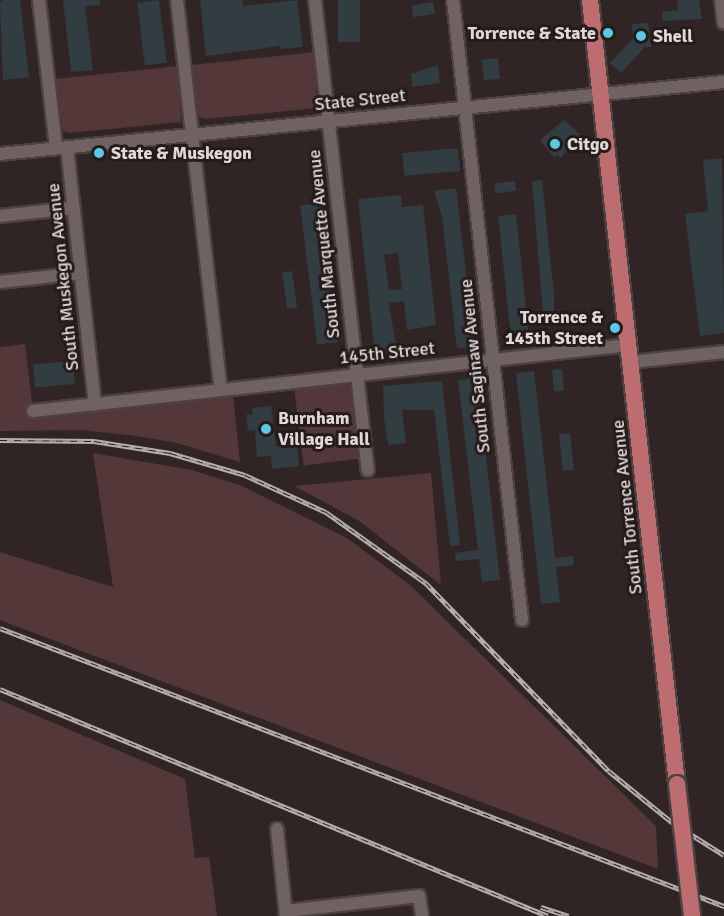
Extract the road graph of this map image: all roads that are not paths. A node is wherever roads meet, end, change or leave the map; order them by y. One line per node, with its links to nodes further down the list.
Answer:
1 (39, 0): 13 (street, South Muskegon Avenue)
2 (177, 0): 12 (street)
3 (315, 0): 11 (street, South Marquette Avenue)
4 (453, 0): 10 (street, South Saginaw Avenue)
5 (590, 0): 9 (main road, South Torrence Avenue)
6 (722, 0): 7 (street)
7 (724, 23)
8 (724, 82): 9 (street, State Street)
9 (600, 94): 10 (street, State Street); 20 (main road, South Torrence Avenue)
10 (464, 107): 11 (street, State Street); 21 (street, South Saginaw Avenue)
11 (328, 121): 12 (street, State Street); 22 (street, South Marquette Avenue)
12 (192, 135): 13 (street, State Street); 23 (street)
13 (62, 148): 14 (street, State Street); 15 (street, South Muskegon Avenue)
14 (0, 154)
15 (74, 208): 16 (street); 17 (street, South Muskegon Avenue)
16 (0, 216)
17 (81, 273): 18 (street); 24 (street, South Muskegon Avenue)
18 (0, 282)
19 (724, 352): 20 (street, 145th Street)
20 (630, 354): 21 (street, 145th Street); 31 (main road, South Torrence Avenue, bridge)
21 (492, 360): 22 (street, 145th Street); 27 (street, South Saginaw Avenue)
22 (357, 375): 23 (street, 145th Street); 26 (street, South Marquette Avenue)
23 (220, 390): 24 (street, 145th Street)
24 (95, 404): 25 (street, 145th Street)
25 (33, 411)
26 (368, 470)
27 (522, 620)
28 (277, 829): 29 (street)
29 (286, 914): 30 (street)
30 (422, 916)
31 (692, 916)

